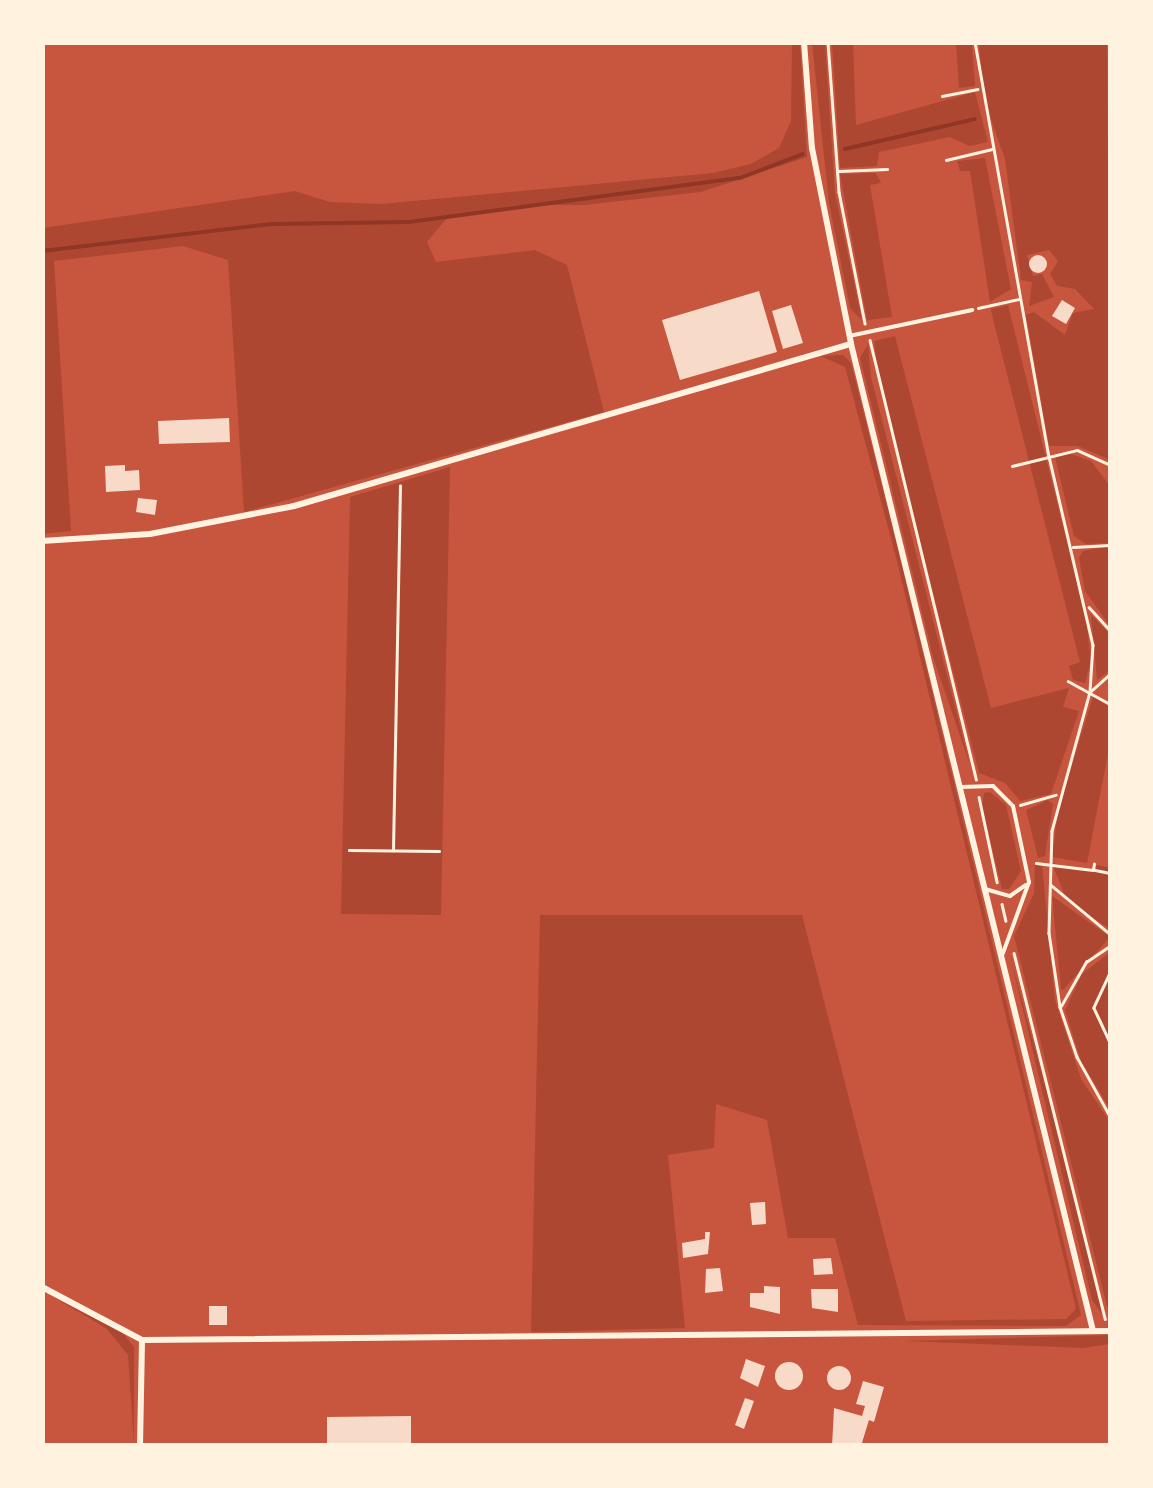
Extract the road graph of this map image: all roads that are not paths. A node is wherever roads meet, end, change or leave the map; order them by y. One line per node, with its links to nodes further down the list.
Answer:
1 (804, 42): 3 (street)
2 (972, 310): 3 (lane)
3 (850, 340): 4 (street); 5 (street)
4 (42, 541)
5 (961, 788): 6 (lane); 7 (street)
6 (1029, 882): 7 (lane); 8 (lane)
7 (986, 889): 8 (street)
8 (1002, 957): 10 (street)
9 (42, 1287): 12 (street)
10 (1093, 1331): 11 (street); 12 (street)
11 (1108, 1331)
12 (142, 1340): 13 (street)
13 (140, 1446)

